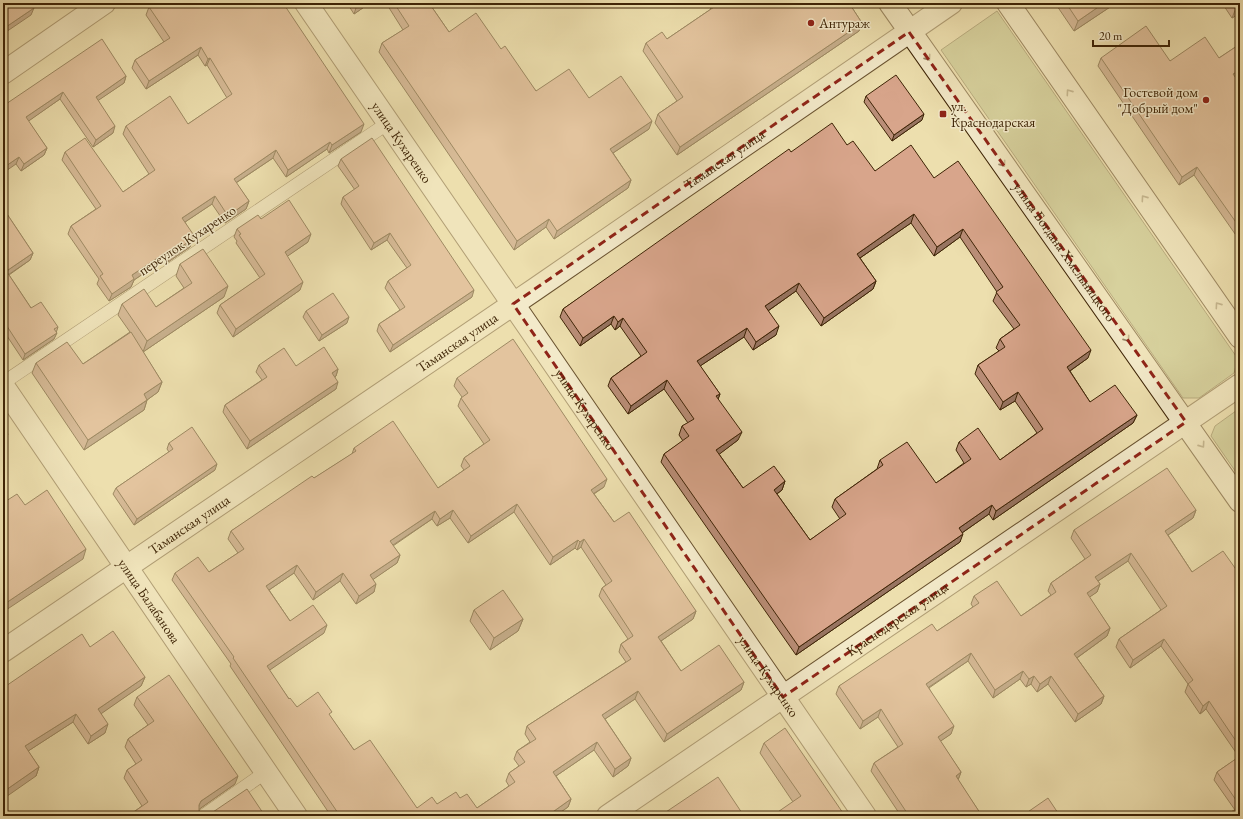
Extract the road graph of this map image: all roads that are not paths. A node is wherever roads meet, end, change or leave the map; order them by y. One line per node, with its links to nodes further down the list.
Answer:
1 (104, 3): 7 (street)
2 (306, 3): 8 (street, улица Кухаренко)
3 (890, 3): 6 (street, улица Богдана Хмельницкого)
4 (951, 3): 6 (street, Таманская улица)
5 (1008, 3): 10 (street, one-way to 5)
6 (909, 32): 9 (street, Таманская улица); 14 (street, улица Богдана Хмельницкого, one-way to 14)
7 (3, 73)
8 (388, 123): 9 (street, улица Кухаренко); 11 (lane, переулок Кухаренко)
9 (513, 304): 16 (street, Таманская улица); 18 (street, улица Кухаренко)
10 (1240, 337)
11 (3, 383)
12 (1240, 385): 14 (street, Краснодарская улица)
13 (3, 386): 16 (street, улица Балабанова)
14 (1186, 422): 15 (street, улица Богдана Хмельницкого, one-way to 15); 18 (street, Краснодарская улица)
15 (1240, 501)
16 (126, 567): 17 (street, Таманская улица); 19 (street, улица Балабанова)
17 (3, 652)
18 (783, 696): 22 (street, Краснодарская улица); 23 (street, улица Кухаренко)
19 (266, 772): 20 (lane); 21 (street, улица Балабанова)
20 (203, 816)
21 (296, 816)
22 (608, 816)
23 (865, 816)

